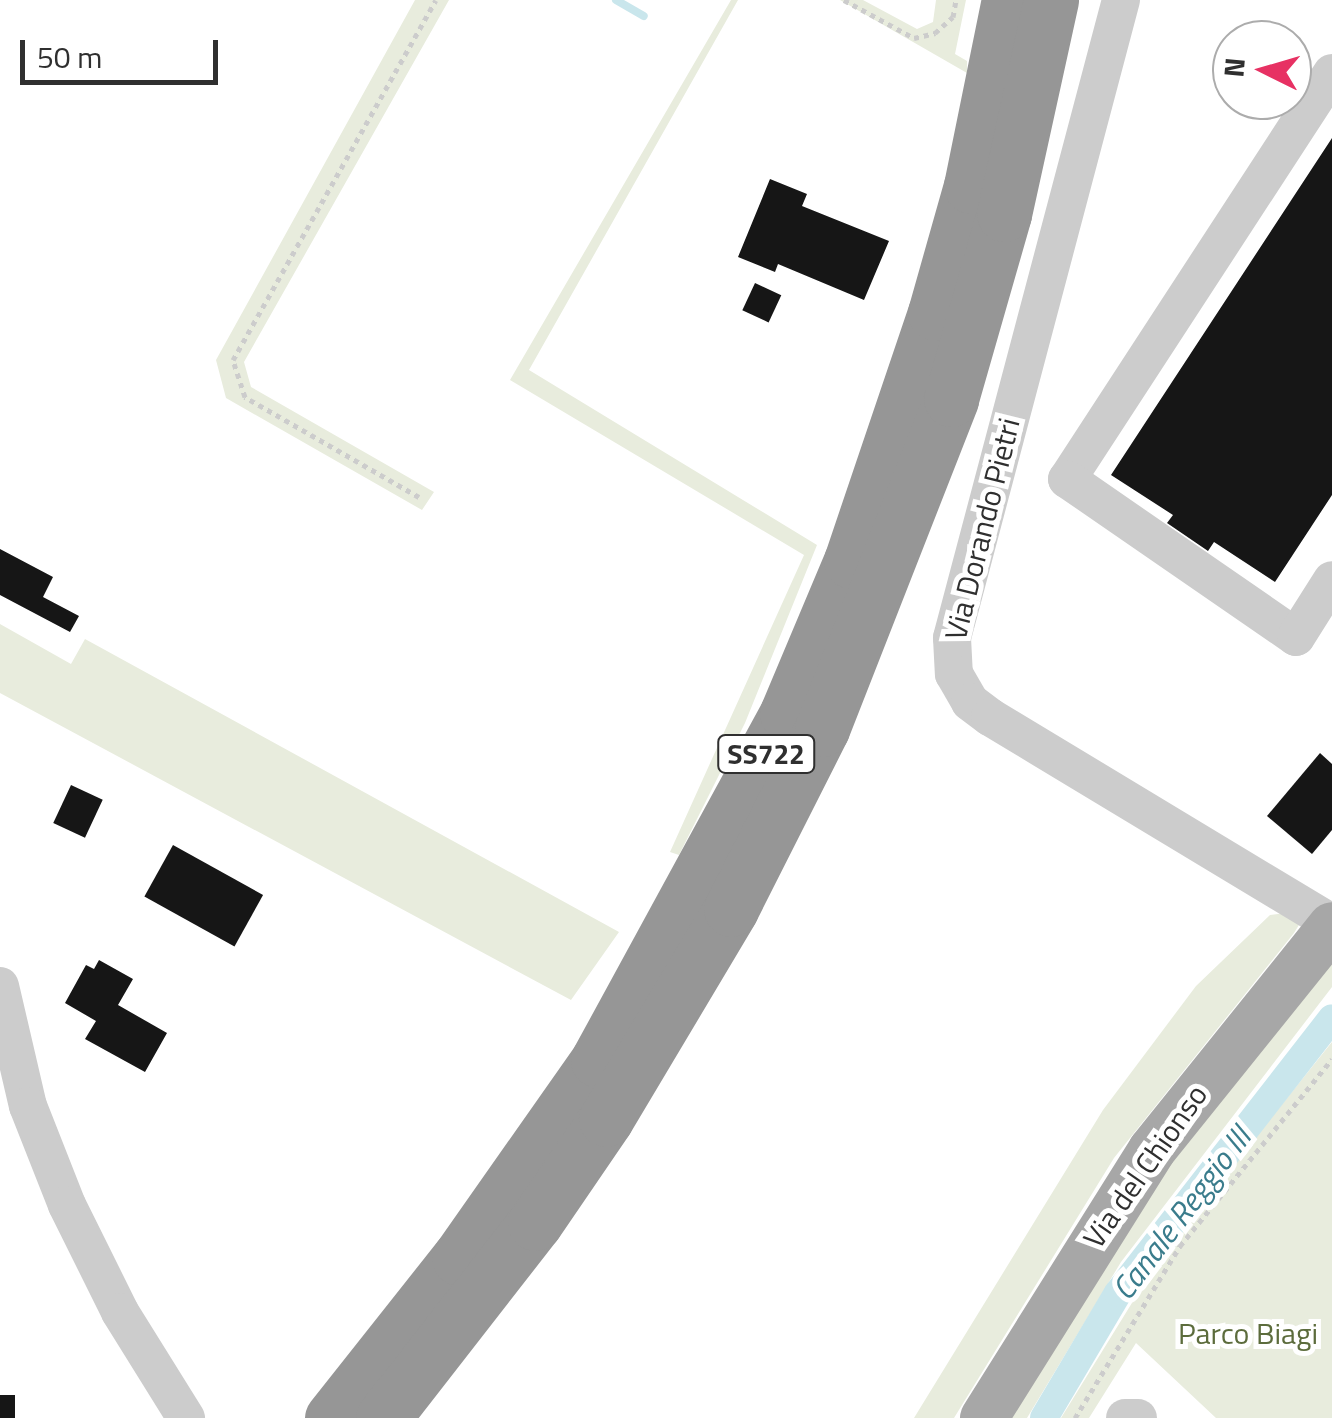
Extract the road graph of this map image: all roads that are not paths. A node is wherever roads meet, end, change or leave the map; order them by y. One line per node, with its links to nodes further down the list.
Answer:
1 (1009, 0): 9 (highway, SS722)
2 (1050, 0): 10 (highway, SS722)
3 (1121, 0): 6 (street, Via Dorando Pietri)
4 (1332, 74): 5 (street)
5 (1332, 580)
6 (1331, 927): 11 (main road, Via del Chionso)
7 (0, 986): 8 (street)
8 (186, 1418)
9 (332, 1418)
10 (383, 1418)
11 (984, 1418)
12 (1125, 1418): 13 (street)
13 (1138, 1418)

